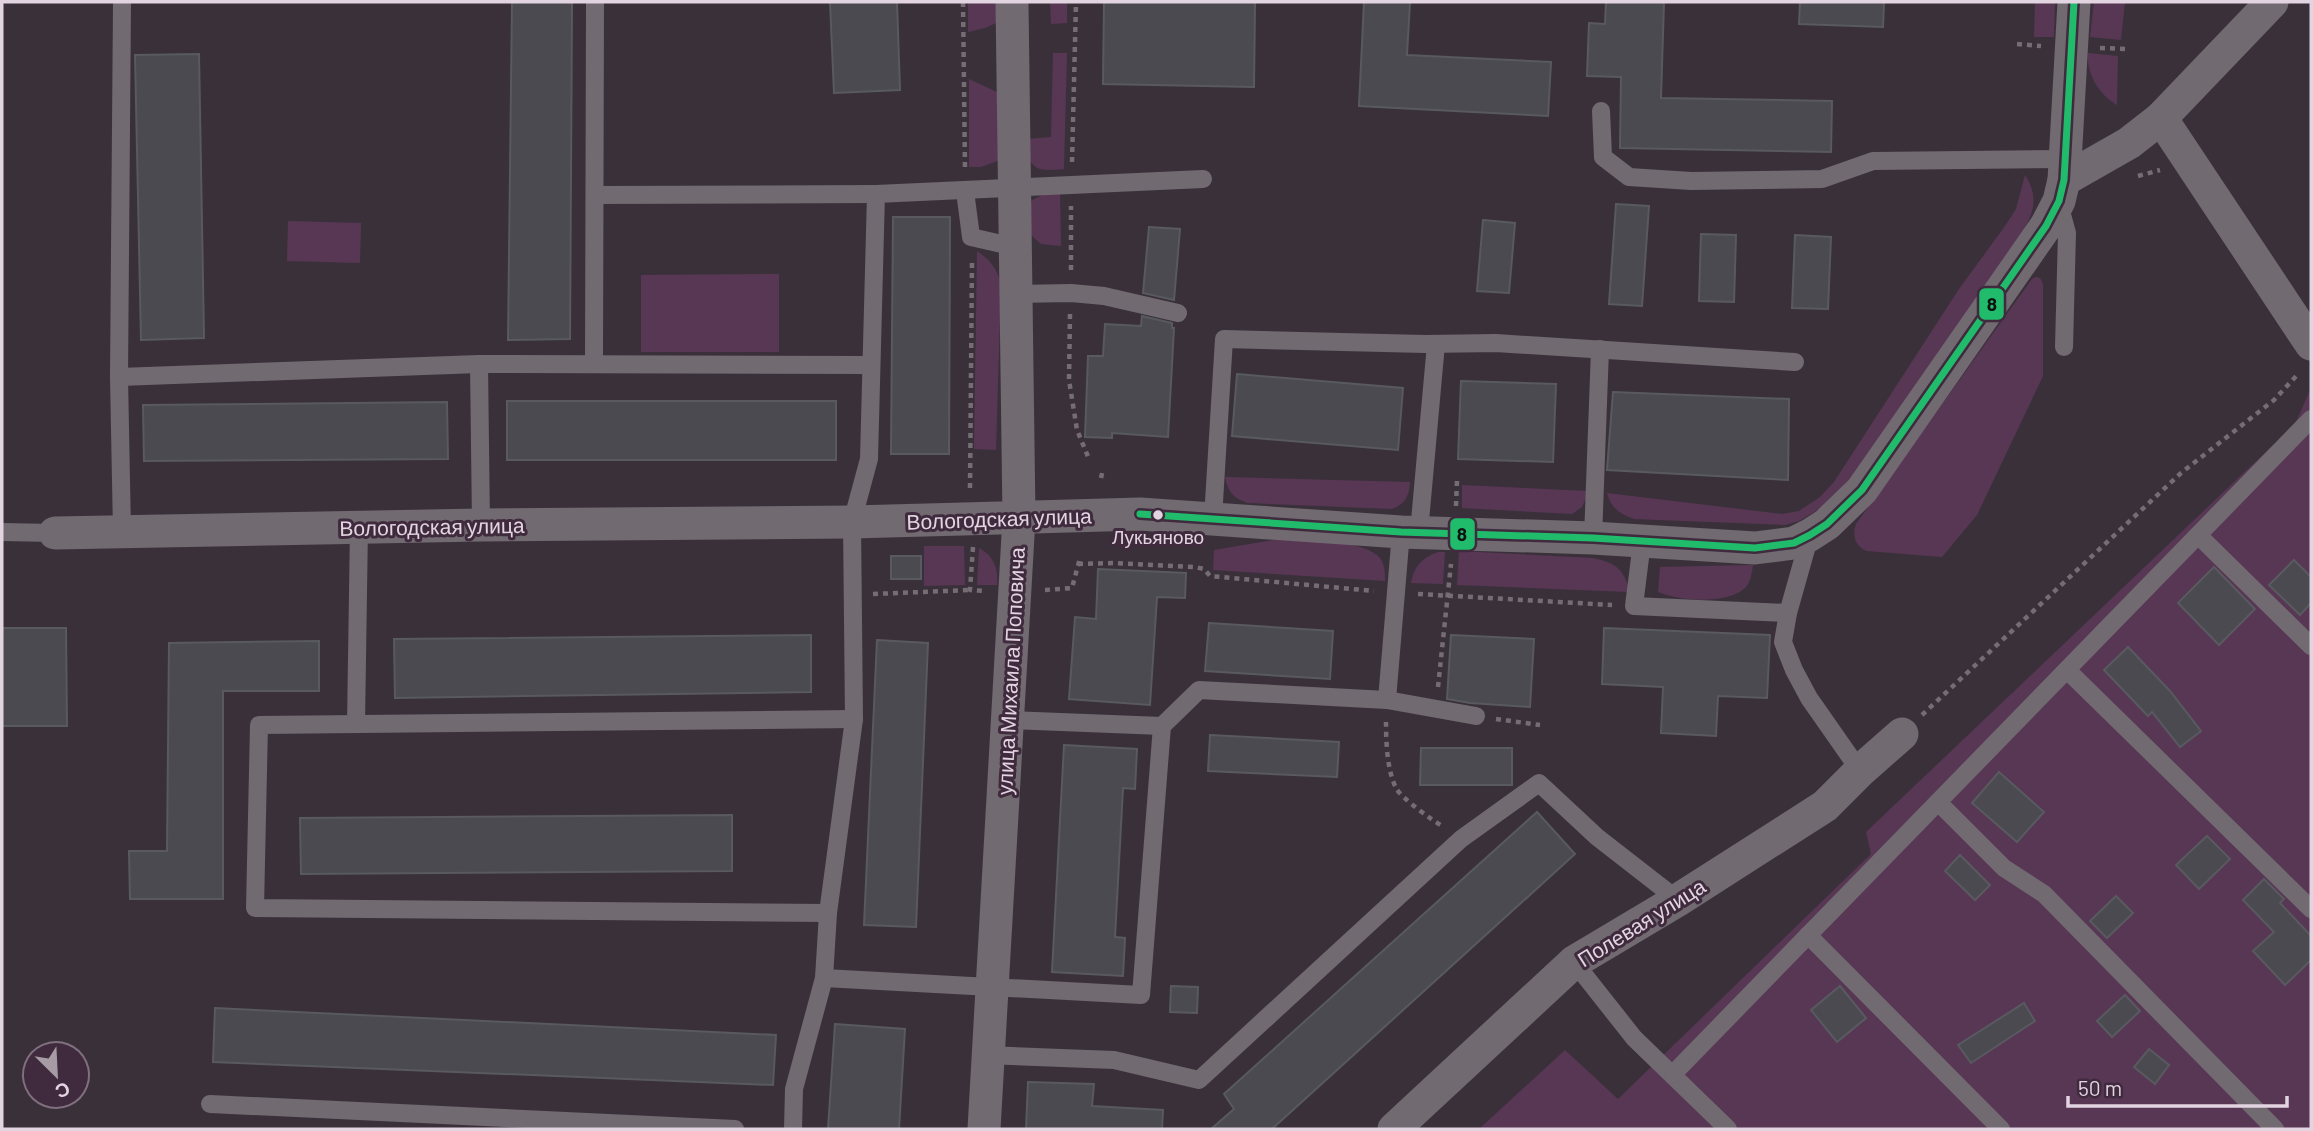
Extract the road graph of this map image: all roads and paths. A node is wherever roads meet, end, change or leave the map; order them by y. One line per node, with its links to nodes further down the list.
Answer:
1 (122, 2): 34 (lane)
2 (596, 2): 20 (lane)
3 (963, 2): 18 (path)
4 (1012, 2): 17 (street, улица Михаила Поповича)
5 (1076, 2): 16 (path)
6 (2074, 2): 15 (street)
7 (2257, 9): 13 (street)
8 (2017, 44): 9 (path)
9 (2043, 46)
10 (2088, 47): 11 (path)
11 (2127, 49)
12 (1601, 111): 15 (lane)
13 (2161, 118): 15 (street); 29 (street)
14 (1203, 179): 16 (lane)
15 (2062, 180): 27 (lane); 51 (street, Вологодская улица)
16 (1071, 184): 17 (lane); 23 (path)
17 (1015, 189): 18 (lane); 22 (street, улица Михаила Поповича)
18 (965, 191): 19 (lane); 21 (lane)
19 (876, 194): 20 (lane); 33 (lane)
20 (594, 195): 32 (lane)
21 (971, 237): 22 (lane); 40 (path)
22 (1015, 247): 24 (street, улица Михаила Поповича)
23 (1071, 293): 24 (lane); 25 (lane); 36 (path)
24 (1016, 294): 42 (street, улица Михаила Поповича)
25 (1178, 313)
26 (1436, 344): 28 (lane); 43 (lane); 49 (lane)
27 (2063, 347)
28 (1600, 349): 30 (lane); 53 (lane)
29 (2307, 357): 77 (path)
30 (1795, 362)
31 (479, 364): 32 (lane); 34 (lane); 45 (lane)
32 (594, 364): 33 (lane)
33 (870, 365): 44 (lane)
34 (119, 377): 48 (lane)
35 (2311, 419): 52 (lane)
36 (1089, 459)
37 (1103, 468): 38 (path)
38 (1101, 478)
39 (1457, 480): 41 (path)
40 (970, 496)
41 (1455, 513)
42 (1019, 518): 43 (street, Вологодская улица); 44 (street, Вологодская улица); 73 (street, улица Михаила Поповича)
43 (1213, 518): 49 (street, Вологодская улица)
44 (852, 522): 45 (street, Вологодская улица); 63 (lane)
45 (481, 525): 46 (street, Вологодская улица)
46 (359, 527): 48 (street, Вологодская улица); 74 (lane)
47 (2, 532): 50 (lane)
48 (122, 532): 50 (street, Вологодская улица)
49 (1410, 532): 53 (street, Вологодская улица); 62 (lane)
50 (55, 533)
51 (1810, 535): 55 (street, Вологодская улица); 66 (lane)
52 (2197, 535): 67 (lane); 68 (lane)
53 (1593, 538): 55 (street, Вологодская улица)
54 (973, 541): 59 (path)
55 (1642, 542): 65 (lane)
56 (1080, 558): 58 (path)
57 (1451, 562): 64 (path)
58 (1078, 564): 61 (path); 62 (path)
59 (970, 590): 60 (path); 63 (path)
60 (989, 591)
61 (1038, 591)
62 (1397, 593): 64 (path); 69 (lane)
63 (853, 595): 72 (lane)
64 (1448, 595): 65 (path); 70 (path)
65 (1634, 606): 66 (lane)
66 (1788, 613): 78 (lane)
67 (2311, 646)
68 (2067, 670): 79 (lane); 82 (lane)
69 (1387, 700): 70 (lane); 76 (lane); 80 (path)
70 (1436, 709): 71 (lane)
71 (1476, 716): 75 (path)
72 (854, 719): 74 (lane); 83 (lane)
73 (1007, 720): 76 (lane); 87 (street, улица Михаила Поповича)
74 (356, 724): 83 (lane)
75 (1540, 725)
76 (1162, 726): 87 (lane)
77 (1902, 734): 78 (street, Полевая улица)
78 (1860, 771): 81 (street, Полевая улица)
79 (1938, 802): 84 (lane); 97 (lane)
80 (1461, 839): 81 (lane); 88 (lane)
81 (1678, 900): 85 (street, Полевая улица)
82 (2311, 909)
83 (828, 913): 86 (lane)
84 (1808, 936): 89 (lane); 96 (lane)
85 (1574, 962): 89 (lane); 94 (street, Полевая улица)
86 (824, 978): 87 (lane); 92 (lane)
87 (991, 986): 88 (street, улица Михаила Поповича)
88 (988, 1055): 93 (street, улица Михаила Поповича)
89 (1673, 1074): 95 (lane)
90 (210, 1104): 91 (lane)
91 (734, 1129)
92 (793, 1129)
93 (984, 1129)
94 (1394, 1129)
95 (1728, 1129)
96 (2001, 1129)
97 (2275, 1129)

